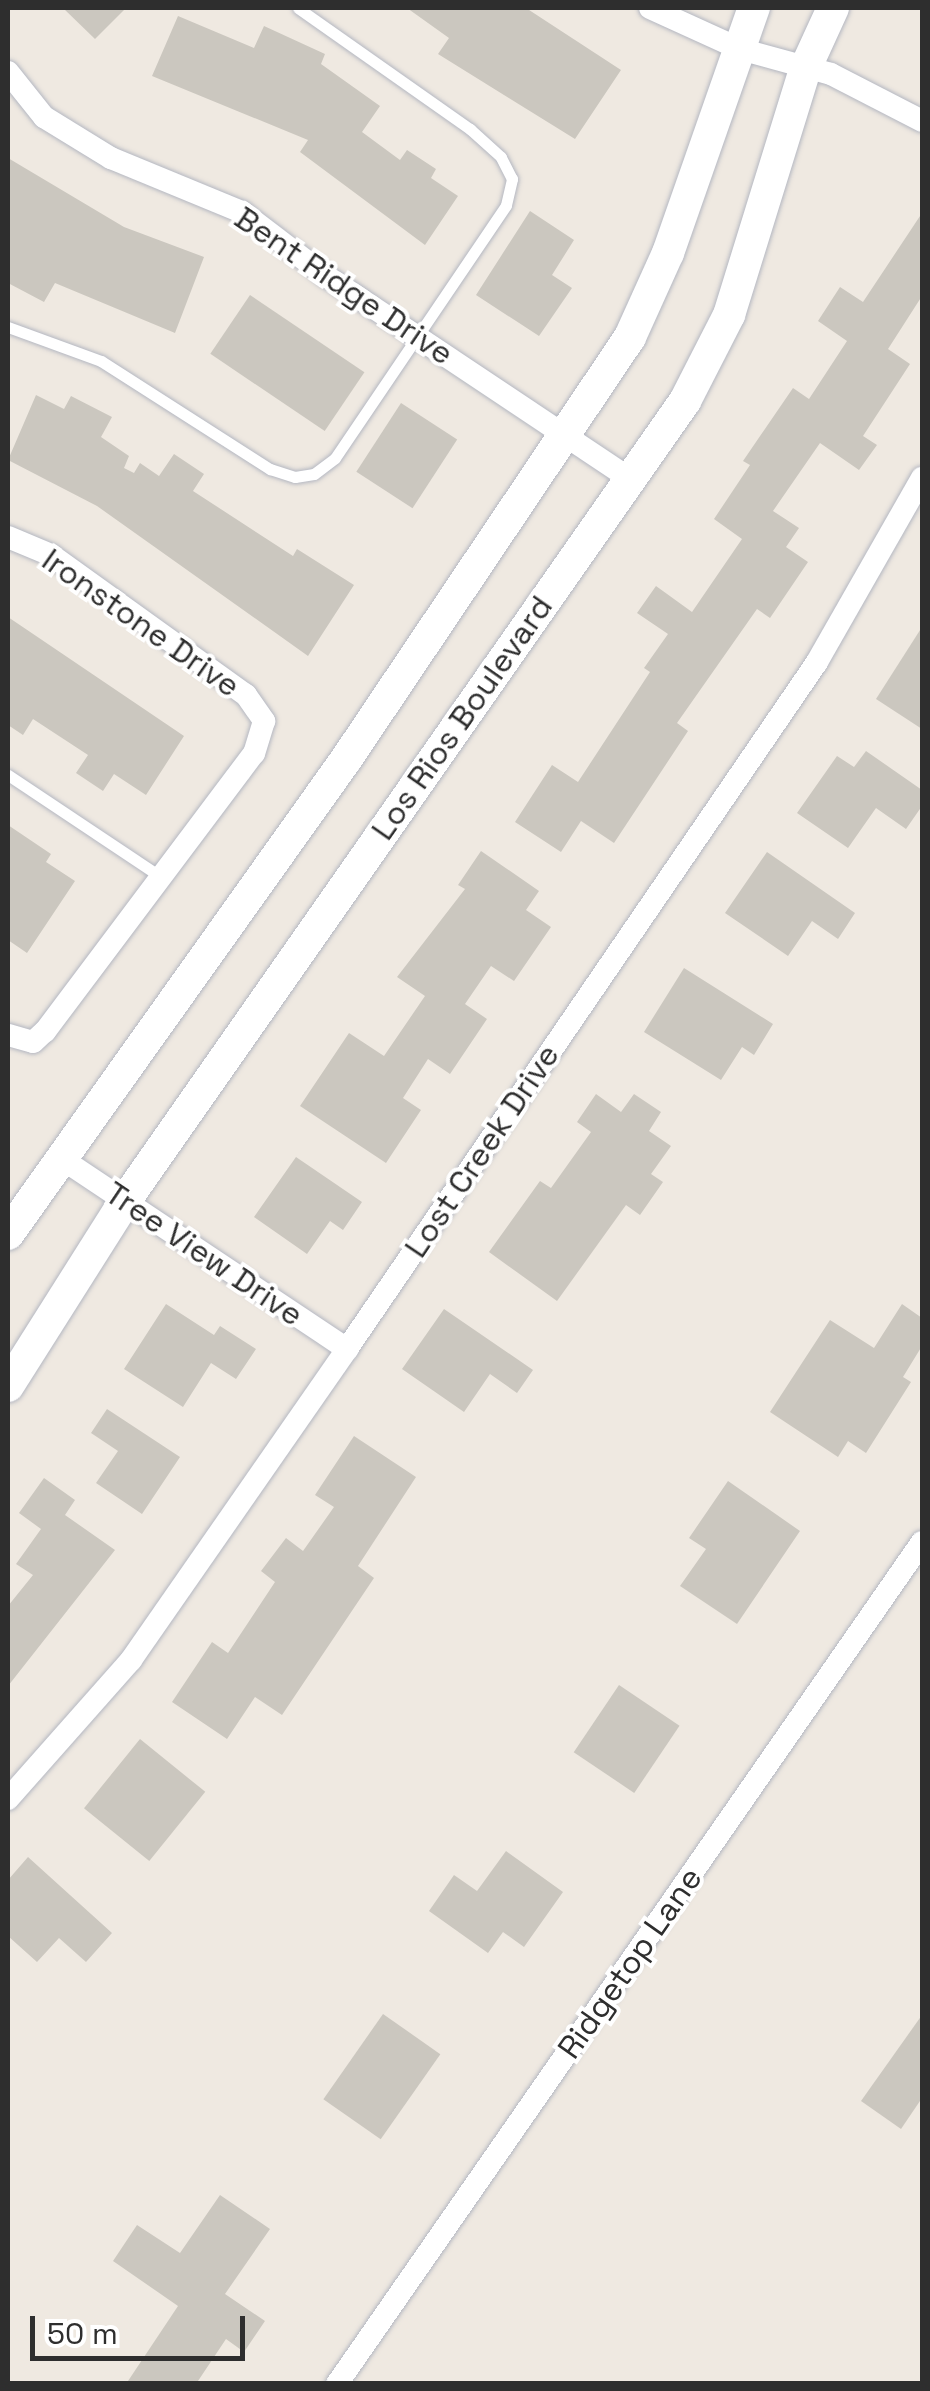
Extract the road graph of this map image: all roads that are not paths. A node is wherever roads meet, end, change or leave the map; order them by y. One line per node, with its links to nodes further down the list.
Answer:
1 (298, 8): 10 (lane)
2 (650, 8): 5 (street)
3 (754, 8): 5 (main road)
4 (833, 8): 6 (main road, Los Rios Boulevard)
5 (740, 49): 6 (street); 11 (main road)
6 (806, 67): 8 (street); 12 (main road, Los Rios Boulevard)
7 (8, 72): 10 (street, Bent Ridge Drive)
8 (922, 121)
9 (8, 326): 10 (lane)
10 (420, 338): 11 (street, Bent Ridge Drive)
11 (566, 435): 12 (street, Bent Ridge Drive); 18 (main road)
12 (629, 478): 19 (main road, Los Rios Boulevard)
13 (922, 478): 21 (street, Lost Creek Drive)
14 (8, 537): 16 (street, Ironstone Drive)
15 (8, 776): 16 (lane)
16 (161, 877): 17 (street)
17 (8, 1035)
18 (62, 1159): 19 (street, Tree View Drive); 20 (main road)
19 (125, 1201): 21 (street, Tree View Drive); 22 (main road, Los Rios Boulevard)
20 (8, 1234)
21 (346, 1349): 24 (street, Lost Creek Drive)
22 (8, 1386)
23 (922, 1542): 25 (street, Ridgetop Lane)
24 (8, 1799)
25 (337, 2384)

